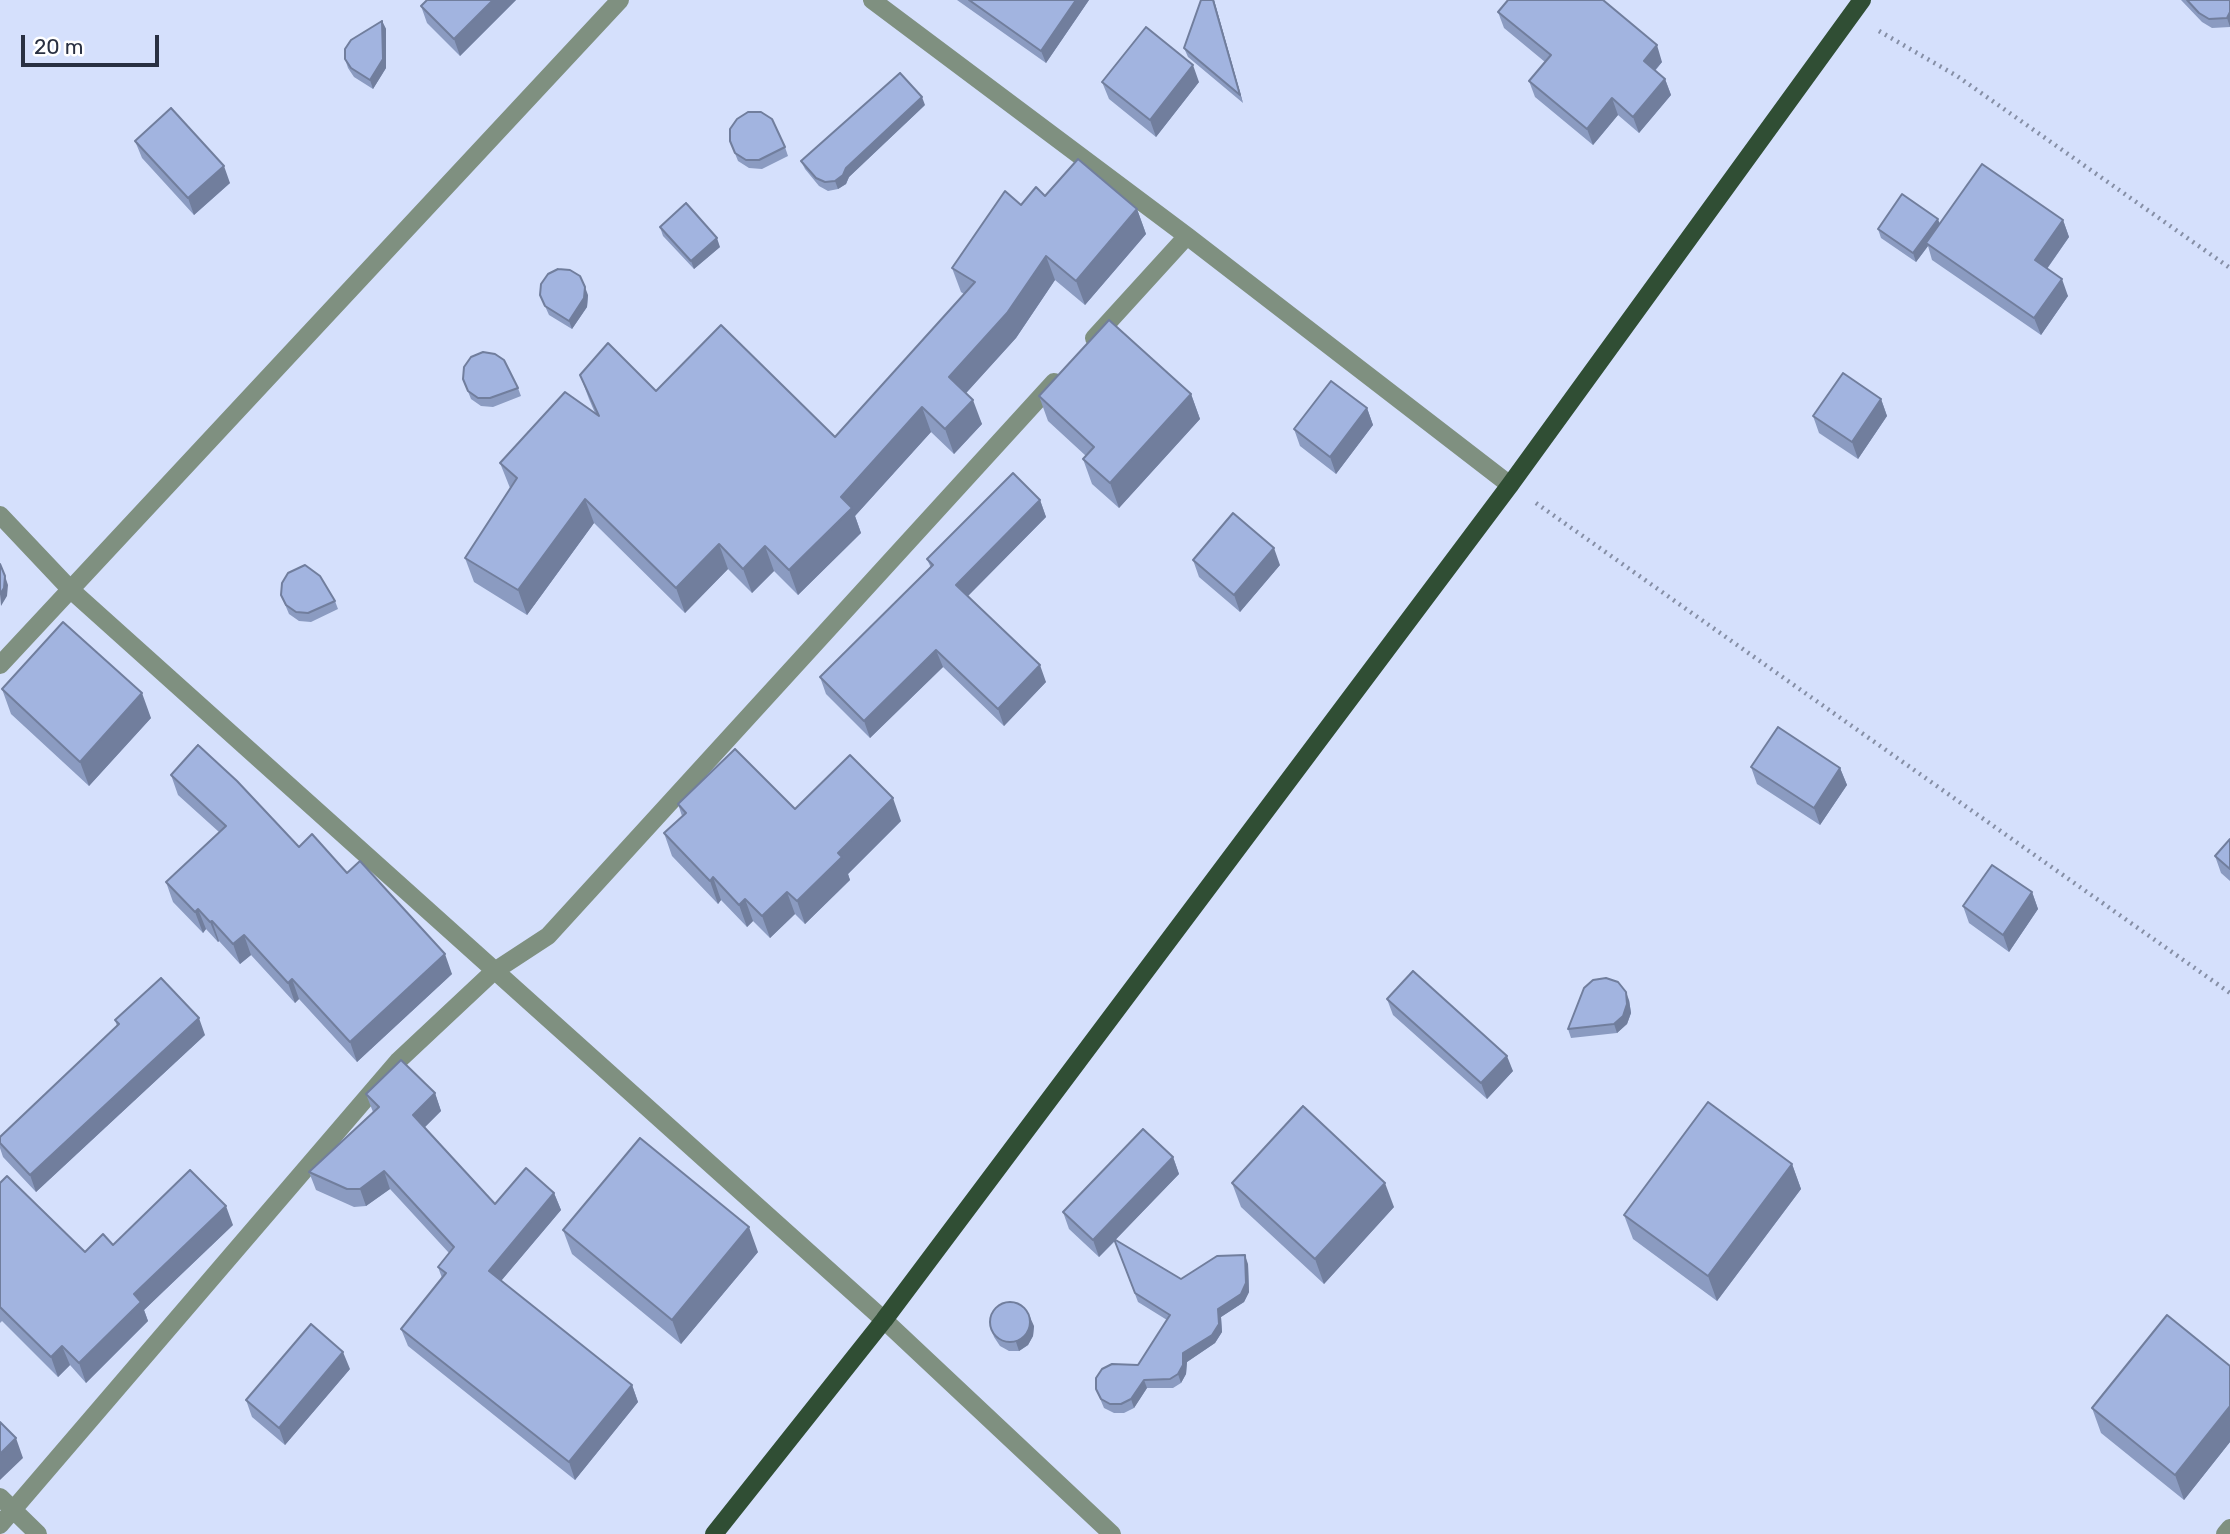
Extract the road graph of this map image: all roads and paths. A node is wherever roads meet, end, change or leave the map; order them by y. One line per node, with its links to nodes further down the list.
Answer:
1 (620, 0): 10 (street)
2 (872, 0): 4 (street)
3 (1857, 7): 5 (path); 8 (main road)
4 (1187, 236): 6 (street); 8 (street)
5 (2230, 268)
6 (1084, 349)
7 (1065, 370): 12 (street)
8 (1510, 485): 13 (path); 14 (main road)
9 (0, 515): 10 (street)
10 (71, 590): 11 (street); 12 (street)
11 (0, 665)
12 (494, 972): 14 (street); 16 (street)
13 (2230, 993)
14 (884, 1320): 20 (main road); 21 (street)
15 (0, 1497): 16 (street)
16 (14, 1510): 17 (street); 19 (street)
17 (0, 1525)
18 (2230, 1528): 22 (street)
19 (38, 1534)
20 (713, 1534)
21 (1112, 1534)
22 (2225, 1534)

